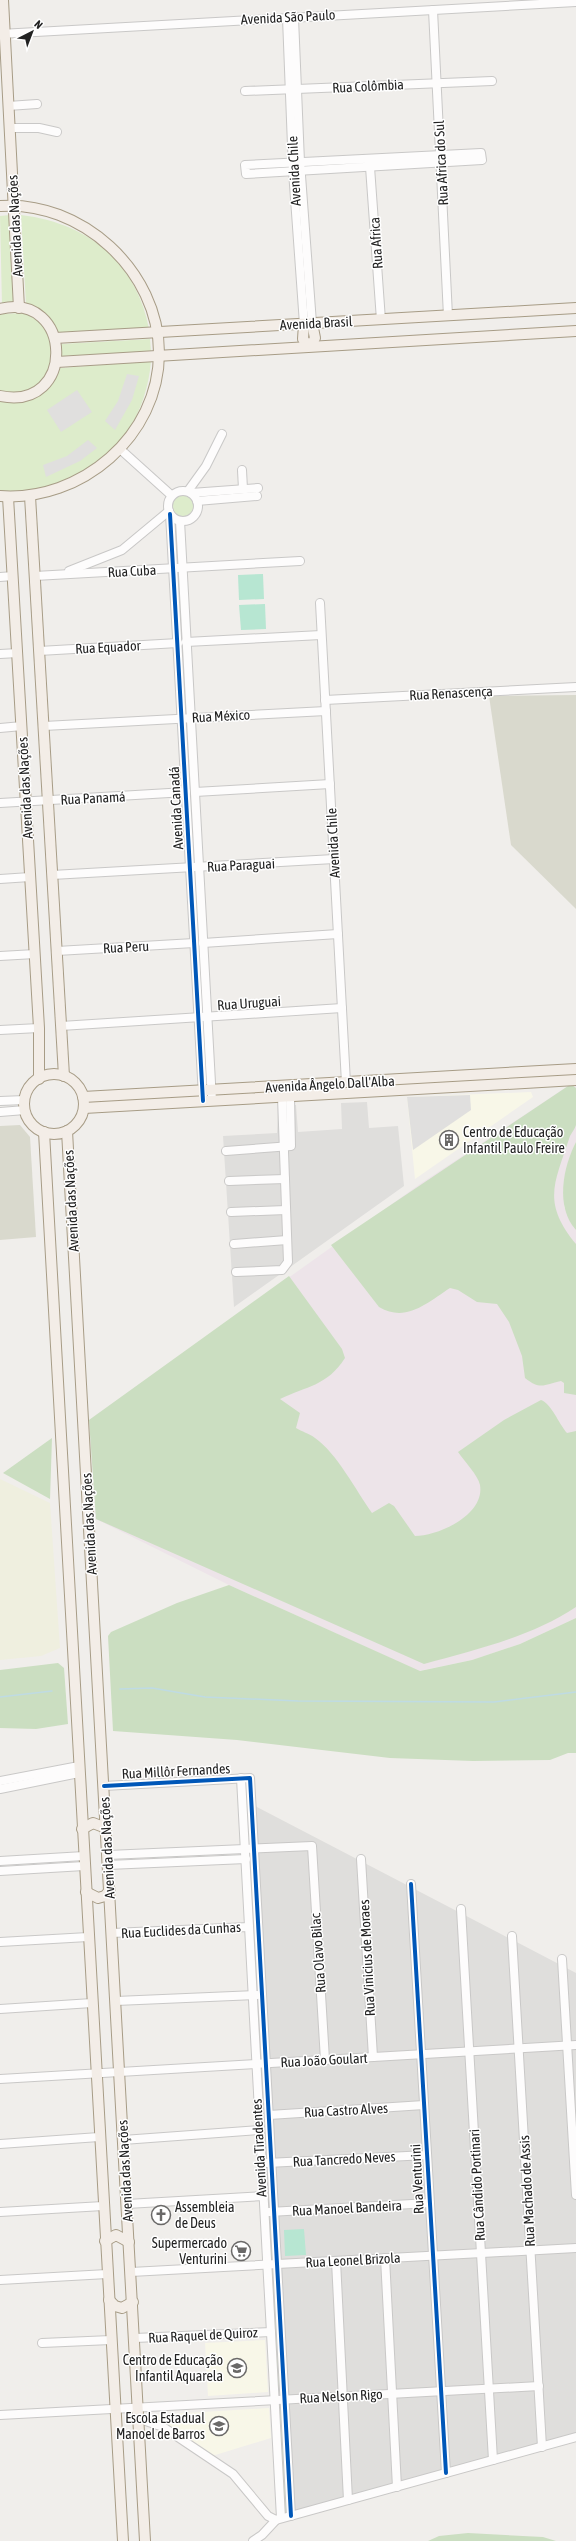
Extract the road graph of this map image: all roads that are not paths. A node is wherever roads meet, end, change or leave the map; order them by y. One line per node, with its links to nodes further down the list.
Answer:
1 (3, 0): 5 (main road, Avenida das Nações)
2 (576, 2): 3 (street, Avenida São Paulo)
3 (433, 10): 4 (street, Avenida São Paulo); 7 (street, Rua Africa do Sul)
4 (291, 18): 5 (street, Avenida São Paulo); 8 (street, Avenida Chile)
5 (2, 34): 11 (main road, Avenida das Nações)
6 (492, 81): 7 (street, Rua Colômbia)
7 (437, 83): 8 (street, Rua Colômbia); 15 (street, Rua Africa do Sul)
8 (293, 89): 9 (street, Rua Colômbia); 16 (street, Avenida Chile)
9 (245, 91)
10 (36, 104): 11 (street)
11 (8, 106): 12 (main road, Avenida das Nações)
12 (10, 128): 13 (street); 19 (main road, Avenida das Nações)
13 (57, 132)
14 (482, 157): 15 (street)
15 (441, 159): 16 (street); 17 (street); 23 (street, Rua Africa do Sul)
16 (297, 167): 16 (street); 17 (street); 25 (street, Avenida Chile)
17 (370, 167): 24 (street, Rua Africa)
18 (0, 206): 19 (main road)
19 (14, 206): 20 (main road, Avenida das Nações); 27 (main road)
20 (19, 308): 22 (main road); 28 (main road)
21 (576, 308): 23 (main road, Avenida Brasil)
22 (0, 309)
23 (448, 316): 24 (main road, Avenida Brasil)
24 (381, 320): 25 (main road, Avenida Brasil)
25 (308, 324): 27 (main road, Avenida Brasil); 29 (main road)
26 (576, 331): 29 (main road, Avenida Brasil)
27 (157, 332): 28 (main road, Avenida Brasil); 30 (main road)
28 (55, 338): 31 (main road)
29 (309, 346): 30 (main road, Avenida Brasil)
30 (159, 354): 31 (main road, Avenida Brasil); 34 (main road)
31 (57, 362): 32 (main road)
32 (0, 396)
33 (222, 434): 38 (street)
34 (120, 449): 39 (main road); 40 (street)
35 (242, 470): 37 (street)
36 (258, 488): 37 (street)
37 (243, 489): 38 (street)
38 (190, 492): 40 (street); 43 (street)
39 (30, 496): 42 (main road); 51 (main road, Avenida das Nações)
40 (171, 496): 44 (street)
41 (257, 496): 43 (street)
42 (4, 497): 50 (main road, Avenida das Nações)
43 (197, 501): 45 (street)
44 (170, 513): 45 (street); 48 (street, Avenida Canadá); 49 (street)
45 (180, 520): 47 (street, Avenida Canadá)
46 (300, 561): 47 (street, Rua Cuba)
47 (182, 567): 48 (street, Rua Cuba); 55 (street, Avenida Canadá)
48 (173, 568): 49 (street, Rua Cuba); 56 (street, Avenida Canadá)
49 (57, 575): 51 (street, Rua Cuba)
50 (13, 576): 52 (street); 58 (main road, Avenida das Nações)
51 (35, 576): 57 (main road, Avenida das Nações)
52 (0, 577)
53 (320, 603): 54 (street, Avenida Chile)
54 (322, 635): 55 (street); 61 (street, Avenida Chile)
55 (186, 642): 64 (street, Avenida Canadá)
56 (178, 643): 57 (street, Rua Equador); 63 (street, Avenida Canadá)
57 (39, 651): 66 (main road, Avenida das Nações)
58 (18, 653): 59 (street); 65 (main road, Avenida das Nações)
59 (0, 654)
60 (576, 687): 61 (street, Rua Renascença)
61 (325, 700): 62 (street, Avenida Chile)
62 (326, 710): 64 (street, Rua México); 68 (street, Avenida Chile)
63 (182, 718): 64 (street, Rua México); 66 (street, Rua México); 69 (street, Avenida Canadá)
64 (190, 718): 70 (street, Avenida Canadá)
65 (22, 726): 67 (street); 72 (main road, Avenida das Nações)
66 (44, 726): 71 (main road, Avenida das Nações)
67 (0, 728)
68 (330, 784): 70 (street); 74 (street, Avenida Chile)
69 (186, 792): 71 (street, Rua Panamá); 75 (street, Avenida Canadá)
70 (195, 792): 75 (street, Avenida Canadá)
71 (48, 800): 72 (street, Rua Panamá); 76 (main road, Avenida das Nações)
72 (26, 802): 73 (street, Rua Panamá); 77 (main road, Avenida das Nações)
73 (0, 803)
74 (334, 859): 75 (street, Rua Paraguai); 79 (street, Avenida Chile)
75 (194, 868): 76 (street, Rua Paraguai); 80 (street, Avenida Canadá)
76 (52, 875): 81 (main road, Avenida das Nações)
77 (30, 877): 78 (street); 82 (main road, Avenida das Nações)
78 (0, 879)
79 (338, 934): 80 (street, Rua Peru); 84 (street, Avenida Chile)
80 (199, 943): 81 (street, Rua Peru); 85 (street, Avenida Canadá)
81 (57, 951): 86 (main road, Avenida das Nações)
82 (35, 954): 83 (street); 87 (main road, Avenida das Nações)
83 (0, 956)
84 (342, 1008): 85 (street, Rua Uruguai); 93 (street, Avenida Chile)
85 (203, 1017): 86 (street, Rua Uruguai); 94 (street, Avenida Canadá)
86 (61, 1026): 90 (main road, Avenida das Nações)
87 (39, 1028): 88 (street); 91 (main road, Avenida das Nações)
88 (0, 1030)
89 (576, 1069): 93 (main road, Avenida Ângelo Dall'Alba)
90 (64, 1076): 91 (main road); 95 (main road)
91 (39, 1079): 98 (main road)
92 (576, 1080): 96 (main road, Avenida Ângelo Dall'Alba)
93 (346, 1083): 94 (main road, Avenida Ângelo Dall'Alba)
94 (207, 1096): 95 (main road, Avenida Ângelo Dall'Alba); 96 (main road, Avenida Ângelo Dall'Alba); 99 (main road, Avenida Ângelo Dall'Alba)
95 (83, 1097): 99 (main road)
96 (286, 1097): 103 (street)
97 (0, 1101): 98 (street)
98 (25, 1105): 100 (street); 102 (main road)
99 (84, 1108): 101 (main road)
100 (0, 1112)
101 (68, 1131): 102 (main road); 116 (main road, Avenida das Nações)
102 (44, 1132): 112 (main road, Avenida das Nações)
103 (287, 1147): 104 (street); 105 (street)
104 (226, 1151)
105 (285, 1179): 106 (street); 107 (street)
106 (230, 1181)
107 (286, 1210): 108 (street); 109 (street)
108 (231, 1212)
109 (287, 1240): 110 (street); 111 (street)
110 (234, 1244)
111 (236, 1272)
112 (79, 1769): 115 (street); 117 (street); 119 (main road, Avenida das Nações)
113 (241, 1778): 114 (street, Rua Millôr Fernandes); 116 (street, Rua Millôr Fernandes); 120 (street, Avenida Tiradentes)
114 (250, 1778): 121 (street, Avenida Tiradentes)
115 (0, 1781)
116 (104, 1786): 118 (main road, Avenida das Nações)
117 (0, 1789)
118 (106, 1828): 119 (main road); 122 (main road, Avenida das Nações)
119 (82, 1829): 123 (main road, Avenida das Nações)
120 (245, 1847): 121 (street); 122 (street); 124 (street, Avenida Tiradentes)
121 (254, 1847): 141 (street, Avenida Tiradentes); 151 (street, Rua Olavo Bilac)
122 (108, 1855): 127 (main road, Avenida das Nações)
123 (84, 1856): 126 (street); 128 (main road, Avenida das Nações)
124 (246, 1859): 127 (street); 134 (street, Avenida Tiradentes)
125 (361, 1859): 150 (street, Rua Vinicius de Moraes)
126 (0, 1861)
127 (108, 1865): 131 (main road, Avenida das Nações)
128 (84, 1866): 129 (street); 132 (main road, Avenida das Nações)
129 (0, 1871)
130 (411, 1884): 149 (street, Rua Venturini)
131 (110, 1890): 132 (main road); 135 (main road, Avenida das Nações)
132 (86, 1892): 137 (main road, Avenida das Nações)
133 (462, 1909): 148 (street, Rua Cândido Portinari)
134 (249, 1927): 135 (street, Rua Euclides da Cunhas); 140 (street, Avenida Tiradentes)
135 (112, 1933): 142 (main road, Avenida das Nações)
136 (512, 1936): 147 (street, Rua Machado de Assis)
137 (88, 1937): 138 (street); 143 (main road, Avenida das Nações)
138 (0, 1942)
139 (562, 1959): 146 (street)
140 (253, 1995): 141 (street); 142 (street); 152 (street, Avenida Tiradentes)
141 (262, 1995): 153 (street, Avenida Tiradentes)
142 (116, 2001): 154 (main road, Avenida das Nações)
143 (92, 2003): 144 (street); 155 (main road, Avenida das Nações)
144 (0, 2008)
145 (576, 2045): 146 (street, Rua João Goulart)
146 (567, 2046): 147 (street, Rua João Goulart); 166 (street)
147 (518, 2048): 148 (street, Rua João Goulart); 177 (street, Rua Machado de Assis)
148 (470, 2051): 149 (street, Rua João Goulart); 178 (street, Rua Cândido Portinari)
149 (421, 2054): 150 (street, Rua João Goulart); 157 (street, Rua Venturini)
150 (373, 2057): 151 (street, Rua João Goulart)
151 (325, 2060): 153 (street, Rua João Goulart)
152 (257, 2064): 153 (street, Rua João Goulart); 154 (street, Rua João Goulart); 159 (street, Avenida Tiradentes)
153 (266, 2064): 158 (street, Avenida Tiradentes)
154 (120, 2070): 155 (street, Rua João Goulart); 161 (main road, Avenida das Nações)
155 (96, 2072): 156 (street, Rua João Goulart); 160 (main road, Avenida das Nações)
156 (0, 2078)
157 (424, 2105): 158 (street, Rua Castro Alves); 163 (street, Rua Venturini)
158 (269, 2115): 164 (street, Avenida Tiradentes)
159 (260, 2130): 161 (street); 165 (street, Avenida Tiradentes)
160 (99, 2137): 162 (street); 170 (main road, Avenida das Nações)
161 (123, 2140): 169 (main road, Avenida das Nações)
162 (0, 2144)
163 (427, 2155): 164 (street, Rua Tancredo Neves); 168 (street, Rua Venturini)
164 (271, 2162): 165 (street, Rua Tancredo Neves); 173 (street, Avenida Tiradentes)
165 (262, 2163): 167 (street, Avenida Tiradentes)
166 (576, 2195)
167 (264, 2196): 169 (street); 172 (street, Avenida Tiradentes)
168 (430, 2203): 173 (street, Rua Manoel Bandeira); 179 (street, Rua Venturini)
169 (127, 2204): 175 (main road, Avenida das Nações)
170 (103, 2206): 171 (street); 174 (main road, Avenida das Nações)
171 (0, 2212)
172 (264, 2212): 173 (street, Rua Manoel Bandeira); 182 (street, Avenida Tiradentes)
173 (274, 2212): 183 (street, Avenida Tiradentes)
174 (105, 2241): 175 (main road); 185 (main road, Avenida das Nações)
175 (129, 2242): 184 (main road, Avenida das Nações)
176 (576, 2248): 177 (street, Rua Leonel Brizola)
177 (530, 2250): 178 (street, Rua Leonel Brizola); 193 (street, Rua Machado de Assis)
178 (481, 2253): 179 (street, Rua Leonel Brizola); 194 (street, Rua Cândido Portinari)
179 (433, 2256): 180 (street, Rua Leonel Brizola); 195 (street, Rua Venturini)
180 (385, 2258): 181 (street, Rua Leonel Brizola); 196 (street)
181 (336, 2261): 183 (street, Rua Leonel Brizola); 197 (street)
182 (267, 2264): 183 (street, Rua Leonel Brizola); 184 (street, Rua Leonel Brizola); 189 (street, Avenida Tiradentes)
183 (277, 2264): 198 (street, Avenida Tiradentes)
184 (131, 2272): 188 (main road, Avenida das Nações)
185 (107, 2274): 186 (street); 187 (main road, Avenida das Nações)
186 (0, 2280)
187 (109, 2300): 188 (main road); 191 (main road, Avenida das Nações)
188 (133, 2302): 190 (main road, Avenida das Nações)
189 (271, 2332): 190 (street, Rua Raquel de Quiroz); 199 (street, Avenida Tiradentes)
190 (135, 2338): 200 (main road, Avenida das Nações)
191 (111, 2340): 192 (street); 201 (main road, Avenida das Nações)
192 (42, 2343)
193 (539, 2386): 194 (street, Rua Nelson Rigo); 205 (street, Rua Machado de Assis)
194 (489, 2388): 195 (street, Rua Nelson Rigo); 206 (street, Rua Cândido Portinari)
195 (441, 2391): 196 (street, Rua Nelson Rigo); 207 (street, Rua Venturini)
196 (392, 2393): 197 (street, Rua Nelson Rigo); 208 (street)
197 (343, 2396): 198 (street, Rua Nelson Rigo); 209 (street)
198 (284, 2399): 199 (street, Rua Nelson Rigo); 210 (street, Avenida Tiradentes)
199 (274, 2400): 200 (street, Rua Nelson Rigo); 211 (street, Avenida Tiradentes)
200 (139, 2408): 201 (street, Rua Nelson Rigo); 203 (main road, Avenida das Nações)
201 (116, 2409): 202 (street, Rua Nelson Rigo); 212 (main road, Avenida das Nações)
202 (0, 2415)
203 (140, 2419): 211 (street); 213 (main road, Avenida das Nações)
204 (576, 2437): 205 (street)
205 (542, 2447): 206 (street)
206 (493, 2460): 207 (street)
207 (446, 2473): 208 (street)
208 (397, 2487): 209 (street)
209 (348, 2500): 210 (street)
210 (290, 2516): 211 (street)
211 (278, 2519): 214 (street)
212 (123, 2541)
213 (145, 2541)
214 (253, 2541)

